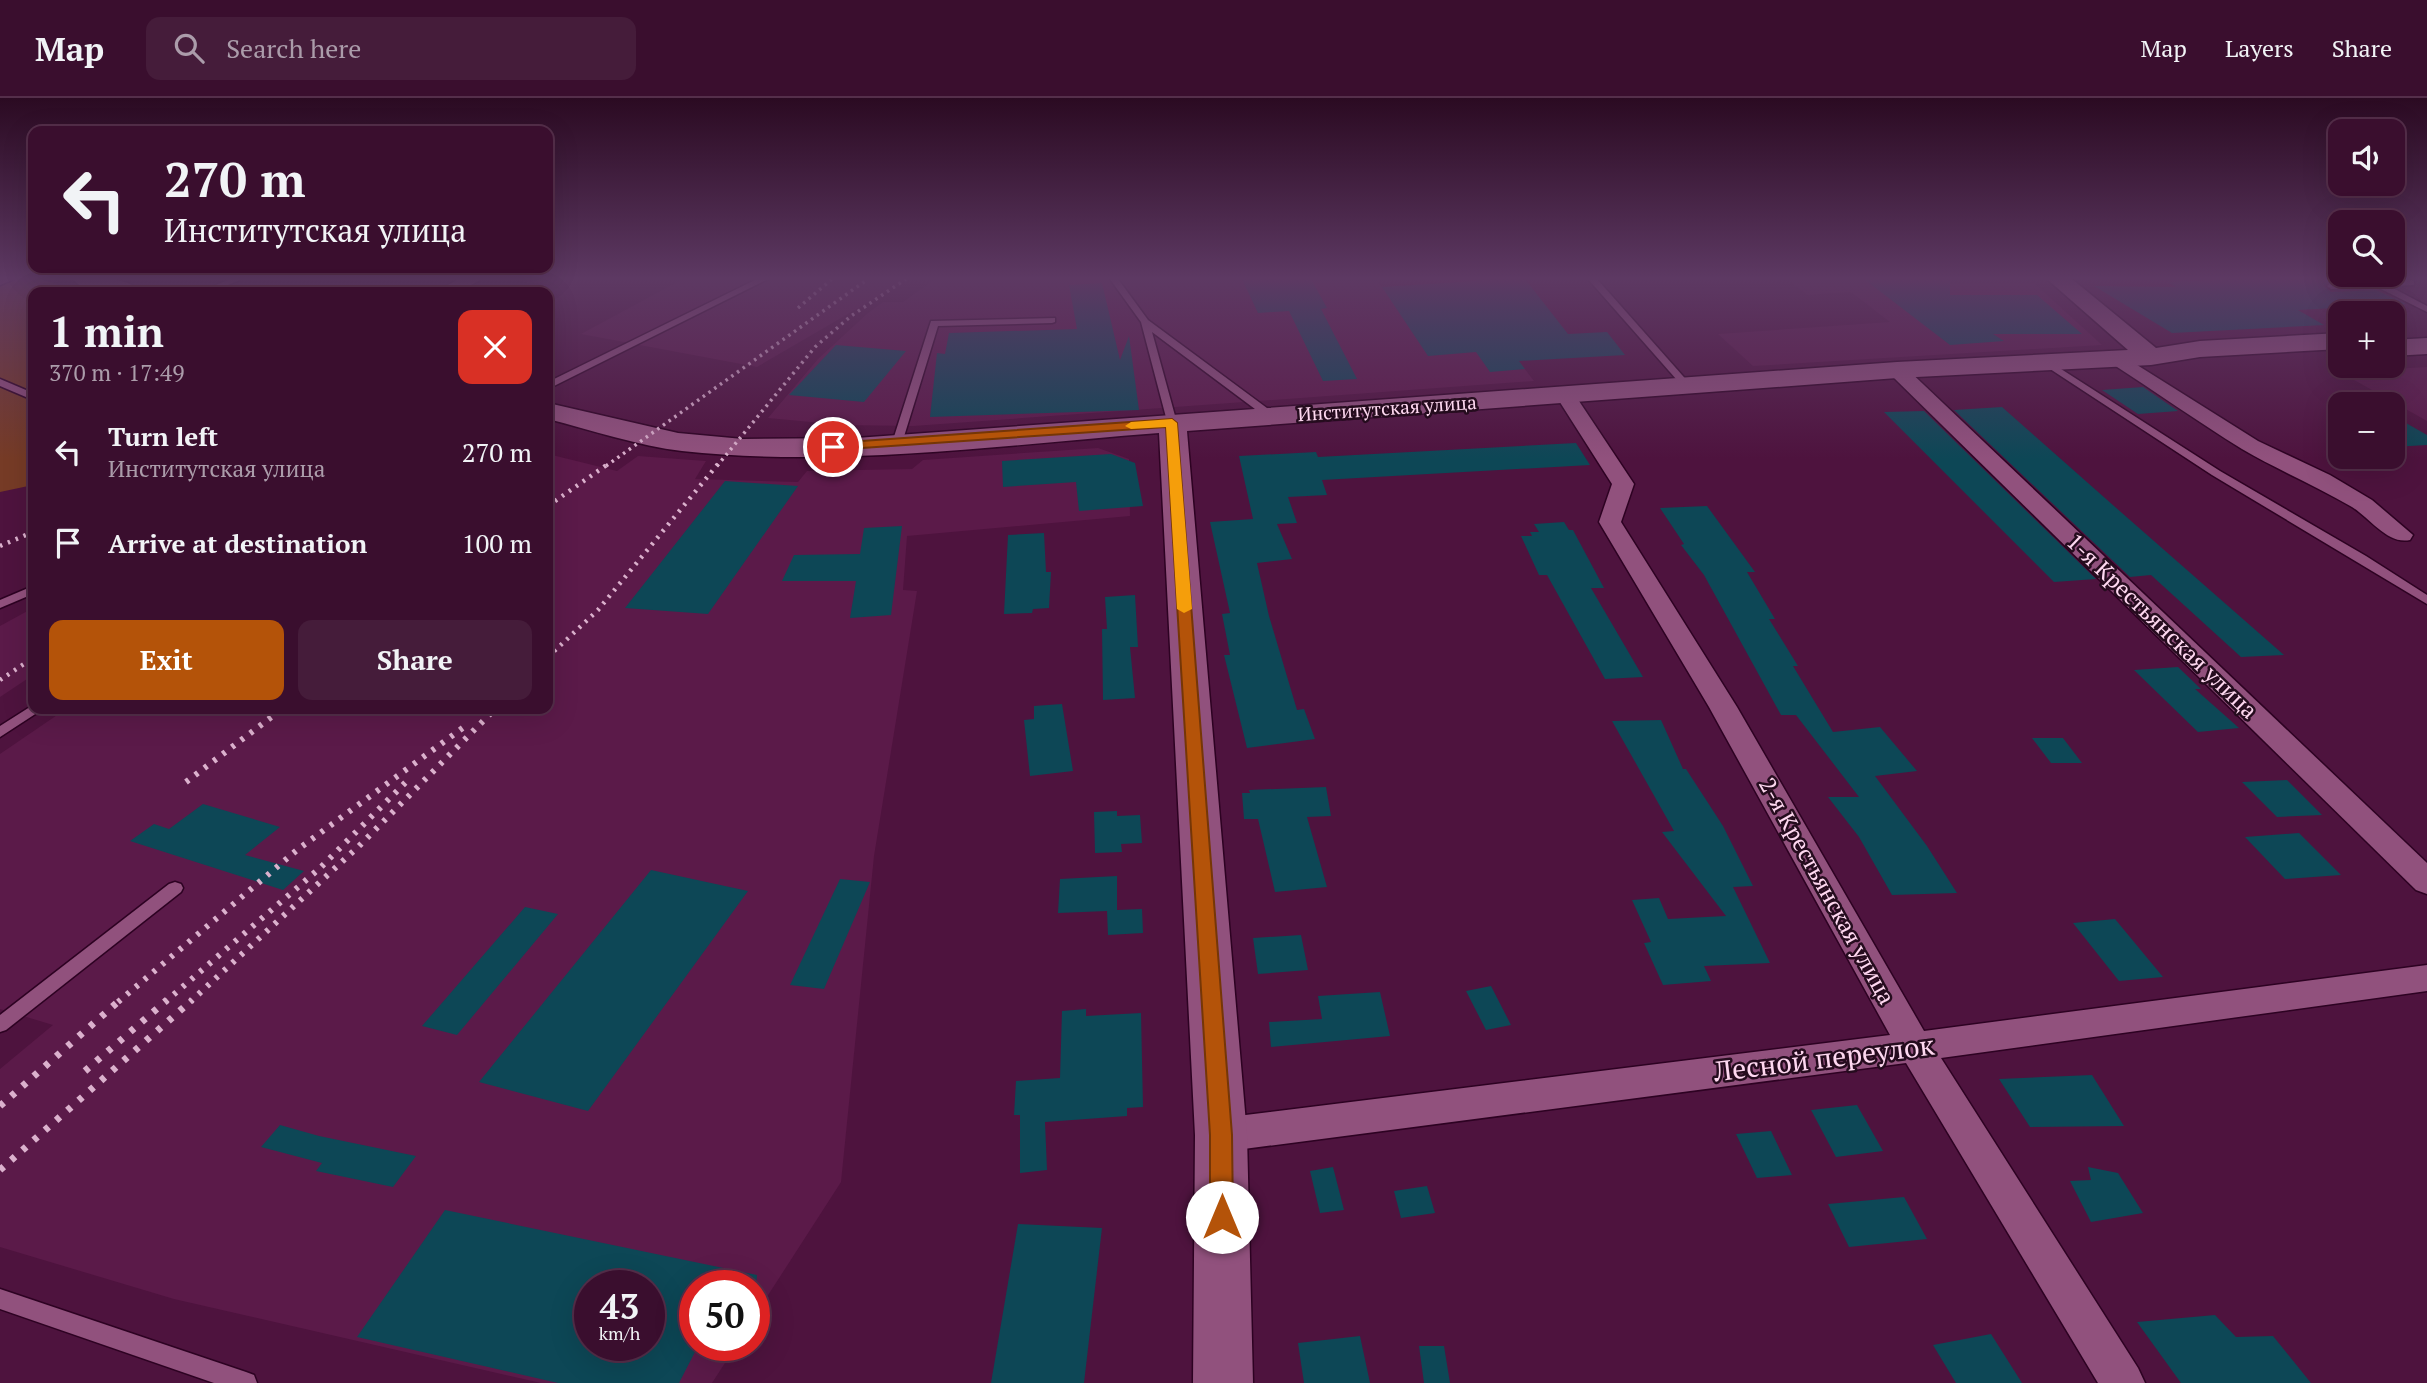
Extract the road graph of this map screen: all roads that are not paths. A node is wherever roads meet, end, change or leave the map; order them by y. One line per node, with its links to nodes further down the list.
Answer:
1 (643, 339): 16 (lane)
2 (929, 339): 23 (lane)
3 (1150, 339): 22 (lane)
4 (1168, 339): 21 (lane)
5 (1645, 339): 17 (lane)
6 (2129, 339): 11 (main road)
7 (2328, 342): 11 (main road, Институтская улица)
8 (2427, 346): 9 (main road)
9 (2405, 347)
10 (2328, 353): 11 (main road, Институтская улица)
11 (2151, 357): 12 (main road, Институтская улица)
12 (2118, 359): 13 (main road, Институтская улица); 24 (street)
13 (2047, 363): 14 (main road, Институтская улица); 26 (lane)
14 (1897, 370): 17 (main road, Институтская улица); 30 (street, 1-я Крестьянская улица)
15 (0, 382): 18 (lane)
16 (553, 384)
17 (1687, 386): 19 (main road, Институтская улица)
18 (28, 395)
19 (1566, 396): 21 (main road, Институтская улица); 34 (street, 2-я Крестьянская улица)
20 (553, 412): 23 (main road, Институтская улица)
21 (1271, 416): 22 (main road, Институтская улица)
22 (1172, 423): 23 (main road, Институтская улица); 35 (main road)
23 (897, 443)
24 (2402, 535)
25 (28, 591): 27 (lane)
26 (2427, 600)
27 (0, 601)
28 (28, 714): 29 (lane)
29 (0, 732)
30 (2427, 882)
31 (175, 888): 33 (lane)
32 (2427, 978): 34 (street, Лесной переулок)
33 (0, 1025)
34 (1915, 1047): 35 (street, Лесной переулок); 39 (street, 2-я Крестьянская улица)
35 (1221, 1135): 38 (main road)
36 (0, 1298): 37 (lane)
37 (246, 1383)
38 (1223, 1383)
39 (2123, 1383)

